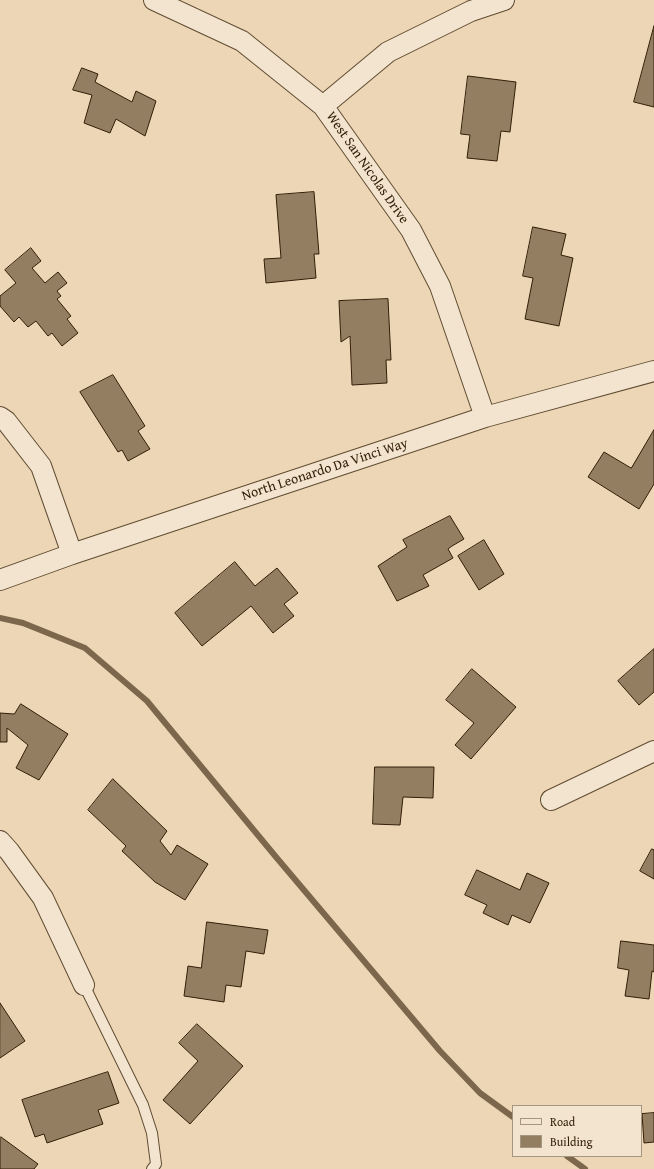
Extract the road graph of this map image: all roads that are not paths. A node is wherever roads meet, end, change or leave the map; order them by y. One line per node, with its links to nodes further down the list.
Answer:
1 (154, 0): 3 (street, West San Nicolas Drive)
2 (504, 0): 3 (street)
3 (323, 106): 6 (street, West San Nicolas Drive)
4 (654, 371): 6 (street, North Leonardo Da Vinci Way)
5 (0, 417): 7 (street)
6 (485, 417): 7 (street, North Leonardo Da Vinci Way)
7 (72, 554): 8 (street, North Leonardo Da Vinci Way)
8 (0, 580)
9 (654, 751): 10 (street)
10 (550, 800)
11 (0, 841): 12 (street)
12 (84, 985): 13 (lane)
13 (152, 1169)

